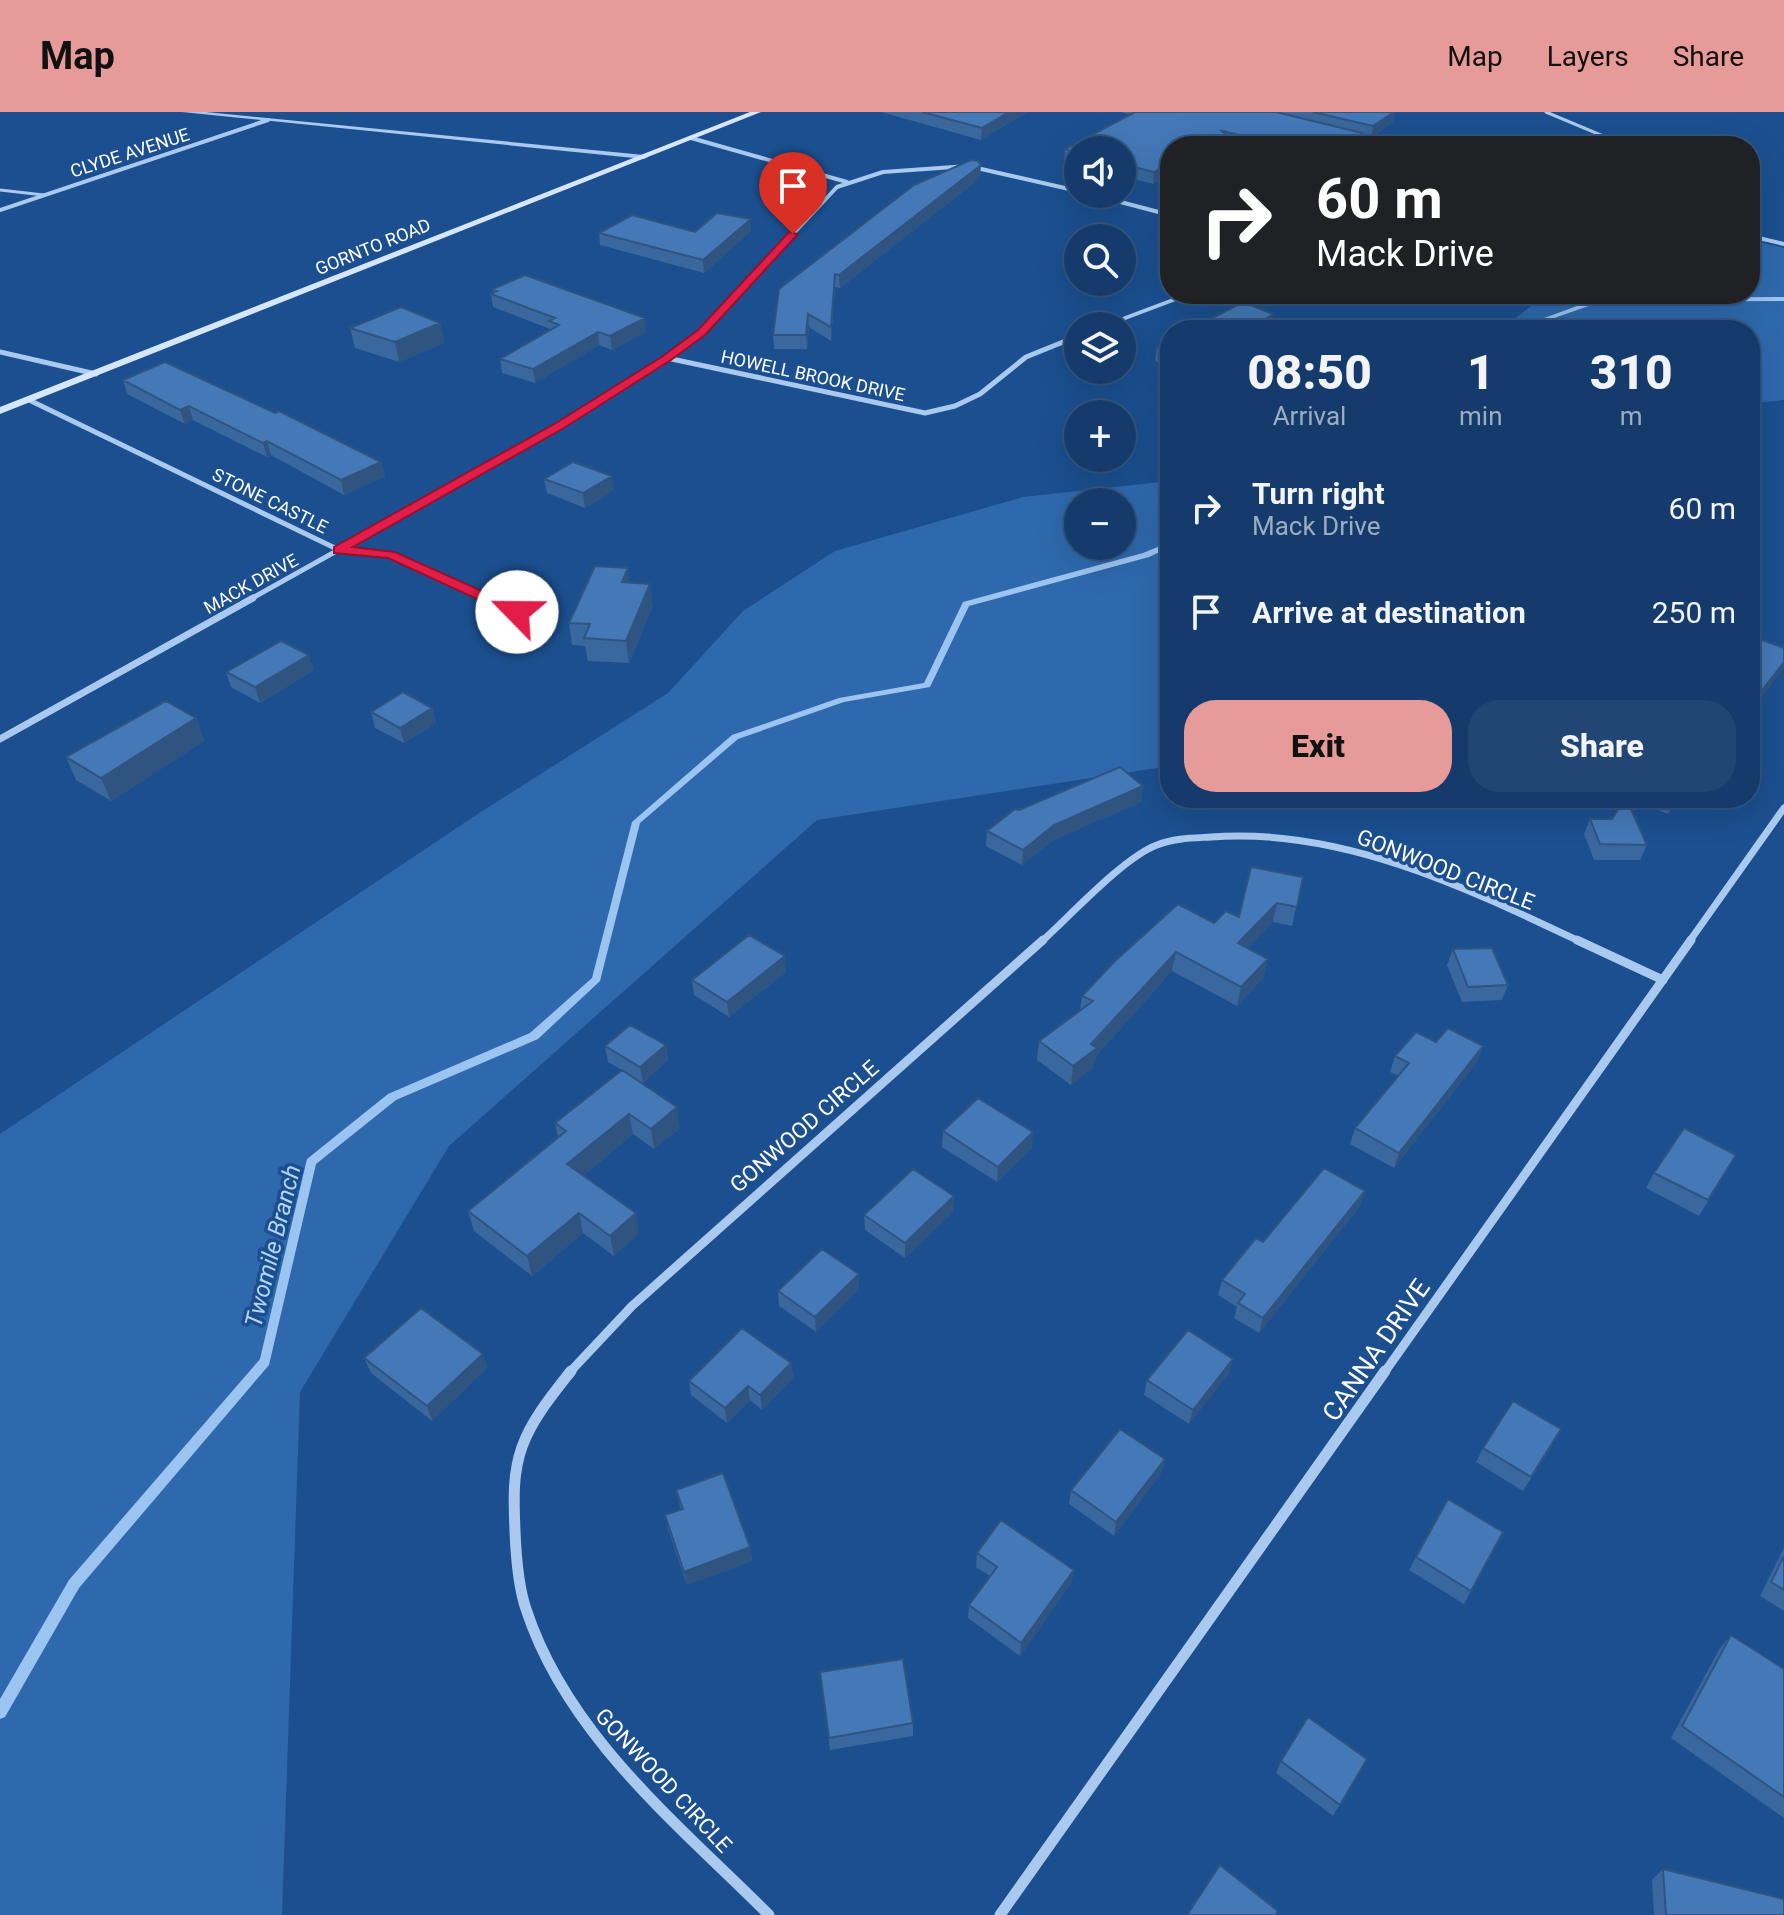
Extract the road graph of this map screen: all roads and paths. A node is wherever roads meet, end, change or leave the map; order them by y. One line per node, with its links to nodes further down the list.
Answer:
1 (185, 112): 4 (street)
2 (757, 112): 8 (main road, GORNTO ROAD)
3 (1546, 112): 7 (lane)
4 (268, 120): 9 (street); 13 (street, CLYDE AVENUE)
5 (1339, 135): 6 (street)
6 (1343, 136)
7 (1603, 136)
8 (691, 138): 9 (main road, GORNTO ROAD); 10 (street)
9 (644, 157): 24 (main road, GORNTO ROAD)
10 (848, 183): 11 (street); 23 (street, MACK DRIVE)
11 (1064, 188)
12 (0, 190): 13 (lane)
13 (45, 195): 15 (street, CLYDE AVENUE)
14 (1136, 206): 16 (street)
15 (0, 210)
16 (1160, 212)
17 (1760, 238): 18 (street)
18 (1784, 244)
19 (1162, 304): 20 (street)
20 (1136, 314)
21 (1064, 342): 23 (street, HOWELL BROOK DRIVE)
22 (0, 352): 24 (street)
23 (667, 358): 27 (street, MACK DRIVE)
24 (96, 374): 25 (main road, GORNTO ROAD)
25 (29, 400): 26 (main road, GORNTO ROAD); 27 (street, STONE CASTLE)
26 (0, 411)
27 (339, 550): 28 (street, STONE CASTLE); 29 (street, MACK DRIVE)
28 (553, 610)
29 (0, 739)
30 (1784, 808): 31 (street, CANNA DRIVE)
31 (1663, 980): 32 (street, GONWOOD CIRCLE); 33 (street, CANNA DRIVE)
32 (769, 1915)
33 (1000, 1915)

